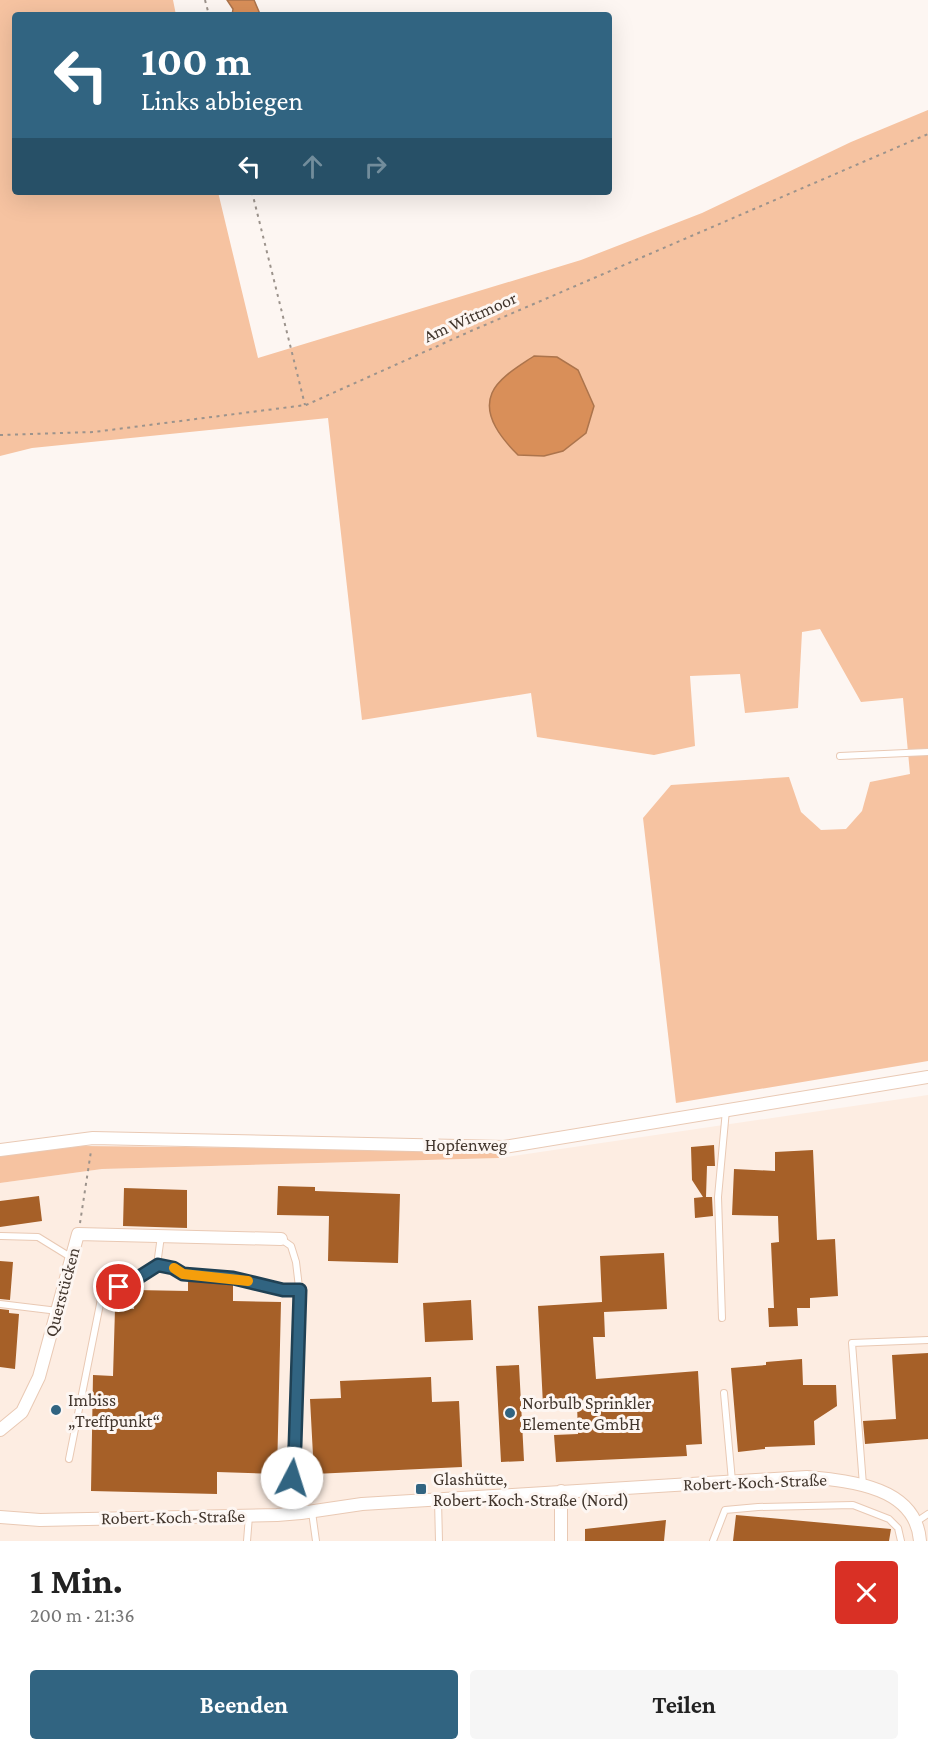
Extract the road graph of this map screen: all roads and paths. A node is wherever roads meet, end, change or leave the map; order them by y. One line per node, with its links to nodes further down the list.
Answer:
1 (928, 134): 3 (path, Am Wittmoor)
2 (253, 195): 3 (path)
3 (306, 405): 4 (path, Am Wittmoor)
4 (0, 435)
5 (928, 753): 6 (lane)
6 (840, 756)
7 (928, 1077): 8 (street, Hopfenweg)
8 (726, 1110): 9 (street, Hopfenweg); 20 (lane)
9 (93, 1138): 10 (street, Hopfenweg); 11 (path)
10 (0, 1150)
11 (78, 1234): 13 (street, Querstücken); 15 (street, Querstücken)
12 (1, 1236): 15 (lane)
13 (161, 1236): 14 (street, Querstücken); 16 (lane)
14 (281, 1239): 17 (lane)
15 (72, 1259): 19 (street, Querstücken)
16 (158, 1265): 17 (lane); 24 (lane)
17 (300, 1290): 30 (lane)
18 (0, 1304): 19 (lane)
19 (58, 1311): 23 (street, Querstücken)
20 (722, 1318)
21 (928, 1340): 26 (lane)
22 (724, 1393): 25 (lane)
23 (0, 1430)
24 (69, 1459)
25 (732, 1482): 26 (street, Robert-Koch-Straße); 27 (street, Robert-Koch-Straße)
26 (863, 1486): 34 (street, Robert-Koch-Straße)
27 (561, 1491): 28 (street, Robert-Koch-Straße); 38 (street)
28 (438, 1499): 29 (street, Robert-Koch-Straße); 37 (lane)
29 (312, 1512): 30 (street, Robert-Koch-Straße); 36 (lane)
30 (291, 1514): 32 (street, Robert-Koch-Straße)
31 (928, 1514): 34 (lane)
32 (249, 1515): 33 (street, Robert-Koch-Straße); 35 (lane)
33 (0, 1517)
34 (916, 1521): 41 (street)
35 (247, 1541)
36 (316, 1541)
37 (439, 1541)
38 (561, 1541)
39 (713, 1541): 40 (lane)
40 (900, 1541)
41 (920, 1541)

